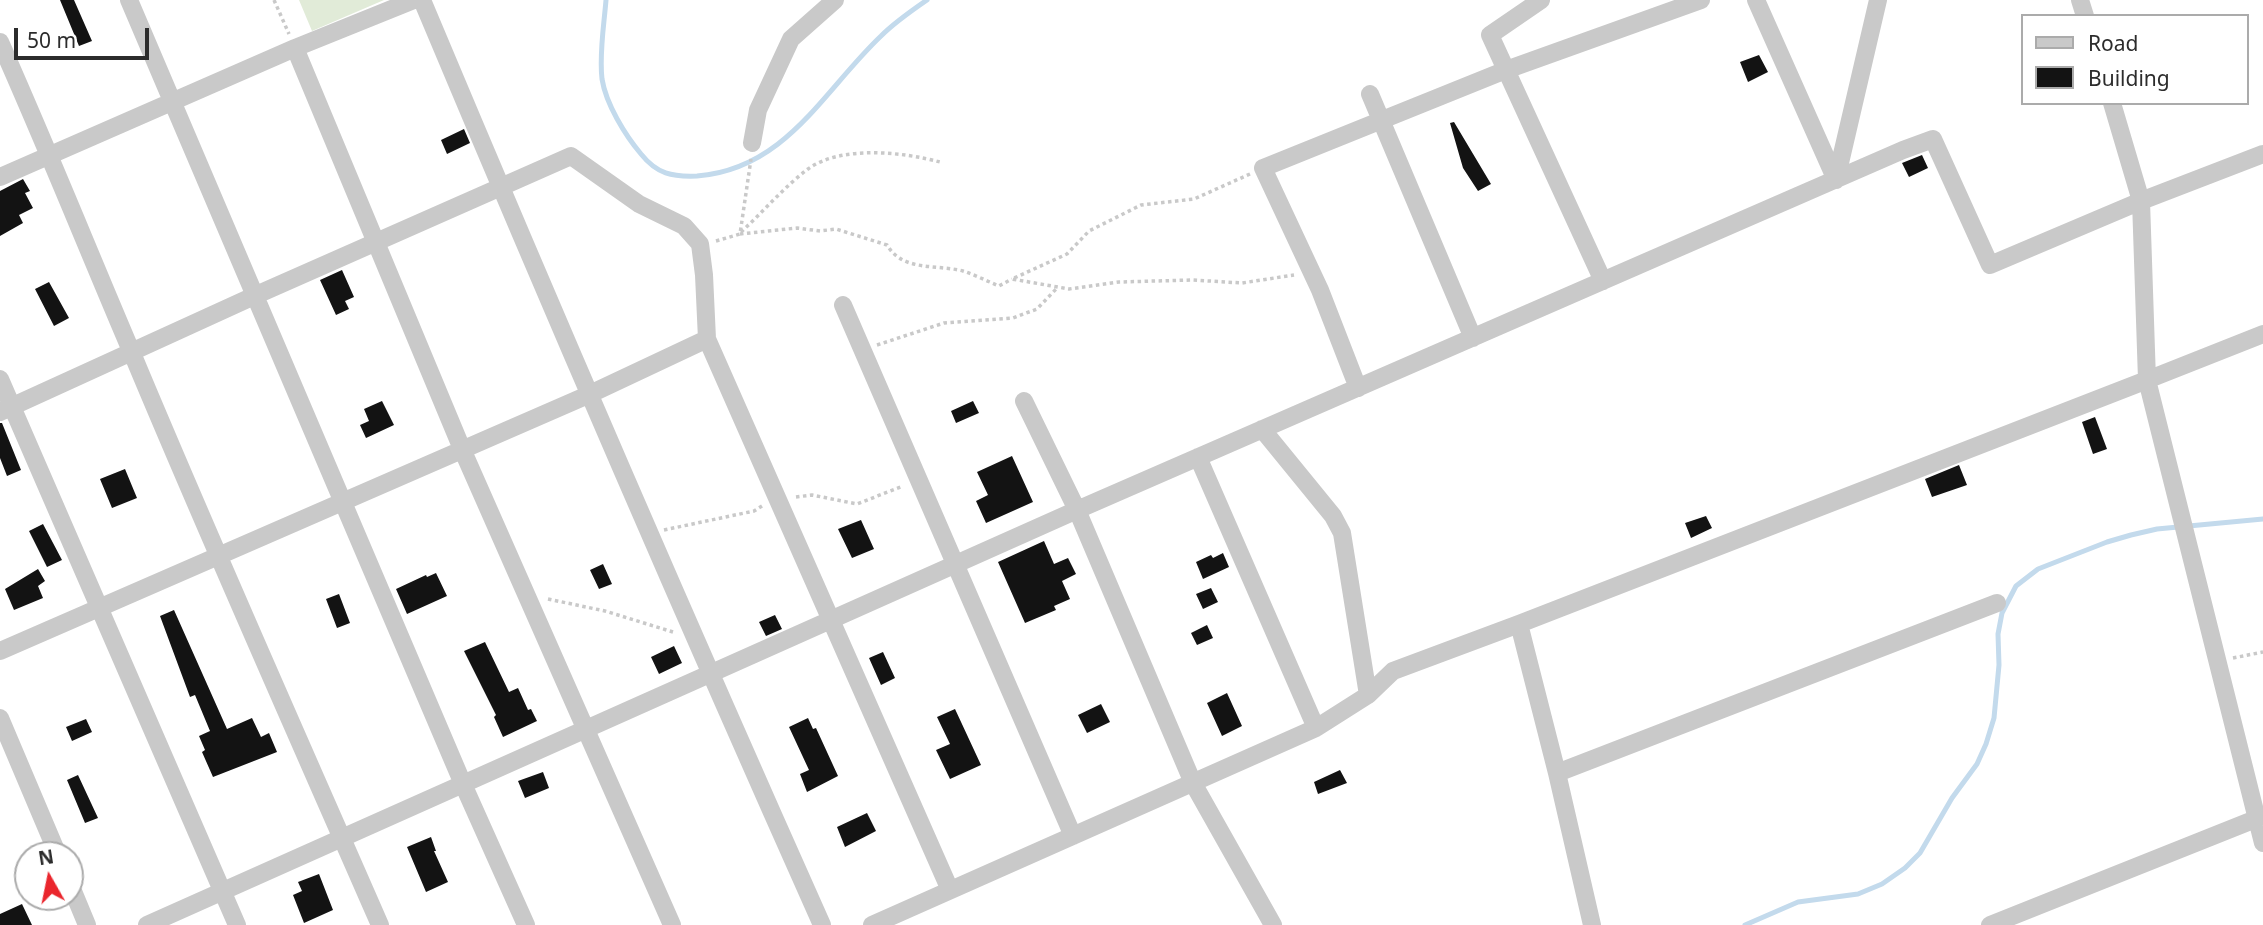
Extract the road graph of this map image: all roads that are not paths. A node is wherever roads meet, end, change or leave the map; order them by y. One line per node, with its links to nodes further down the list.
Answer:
1 (129, 0): 13 (street)
2 (414, 0): 10 (street)
3 (422, 0): 21 (street)
4 (835, 0): 16 (street)
5 (1541, 0): 11 (street)
6 (1701, 0): 11 (street)
7 (1756, 0): 20 (street)
8 (1878, 0): 20 (street)
9 (0, 42): 17 (street)
10 (295, 48): 13 (street); 23 (street)
11 (1506, 70): 15 (street); 24 (street)
12 (1370, 94): 15 (street)
13 (171, 101): 17 (street); 25 (street)
14 (2113, 105): 22 (street)
15 (1380, 119): 28 (street); 33 (street)
16 (752, 143)
17 (50, 154): 19 (street); 30 (street)
18 (2263, 154): 22 (street)
19 (0, 177)
20 (1836, 180): 22 (street); 24 (street)
21 (500, 188): 23 (street); 29 (street); 34 (street)
22 (2141, 201): 32 (street)
23 (375, 242): 25 (street); 38 (street)
24 (1603, 281): 28 (street)
25 (254, 296): 30 (street); 40 (street)
26 (843, 305): 43 (street)
27 (2263, 334): 32 (street)
28 (1473, 338): 33 (street)
29 (707, 339): 34 (street); 46 (street)
30 (131, 352): 36 (street); 42 (street)
31 (0, 379): 36 (street)
32 (2147, 380): 47 (street); 57 (street)
33 (1358, 388): 37 (street)
34 (588, 395): 38 (street); 49 (street)
35 (1024, 401): 41 (street)
36 (6, 409): 45 (street)
37 (1262, 429): 39 (street); 50 (street)
38 (462, 449): 40 (street); 52 (street)
39 (1198, 457): 41 (street); 53 (street)
40 (342, 501): 42 (street); 56 (street)
41 (1077, 510): 43 (street); 55 (street)
42 (218, 555): 45 (street); 59 (street)
43 (955, 564): 46 (street); 58 (street)
44 (1997, 603): 54 (street)
45 (98, 607): 48 (street); 63 (street)
46 (832, 619): 49 (street); 62 (street)
47 (1519, 624): 50 (street); 54 (street)
48 (0, 651)
49 (710, 674): 52 (street); 70 (street)
50 (1368, 695): 53 (street)
51 (0, 718): 60 (street)
52 (586, 729): 56 (street); 69 (street)
53 (1316, 729): 55 (street)
54 (1557, 773): 72 (street)
55 (1194, 783): 58 (street); 64 (street)
56 (463, 784): 59 (street); 68 (street)
57 (2260, 818): 61 (street); 73 (street)
58 (1073, 836): 62 (street)
59 (342, 838): 63 (street); 67 (street)
60 (52, 841)
61 (2263, 843)
62 (950, 890): 71 (street)
63 (222, 891): 65 (street); 66 (street)
64 (1267, 923)
65 (147, 925)
66 (237, 925)
67 (380, 925)
68 (526, 925)
69 (672, 925)
70 (822, 925)
71 (872, 925)
72 (1592, 925)
73 (1990, 925)

